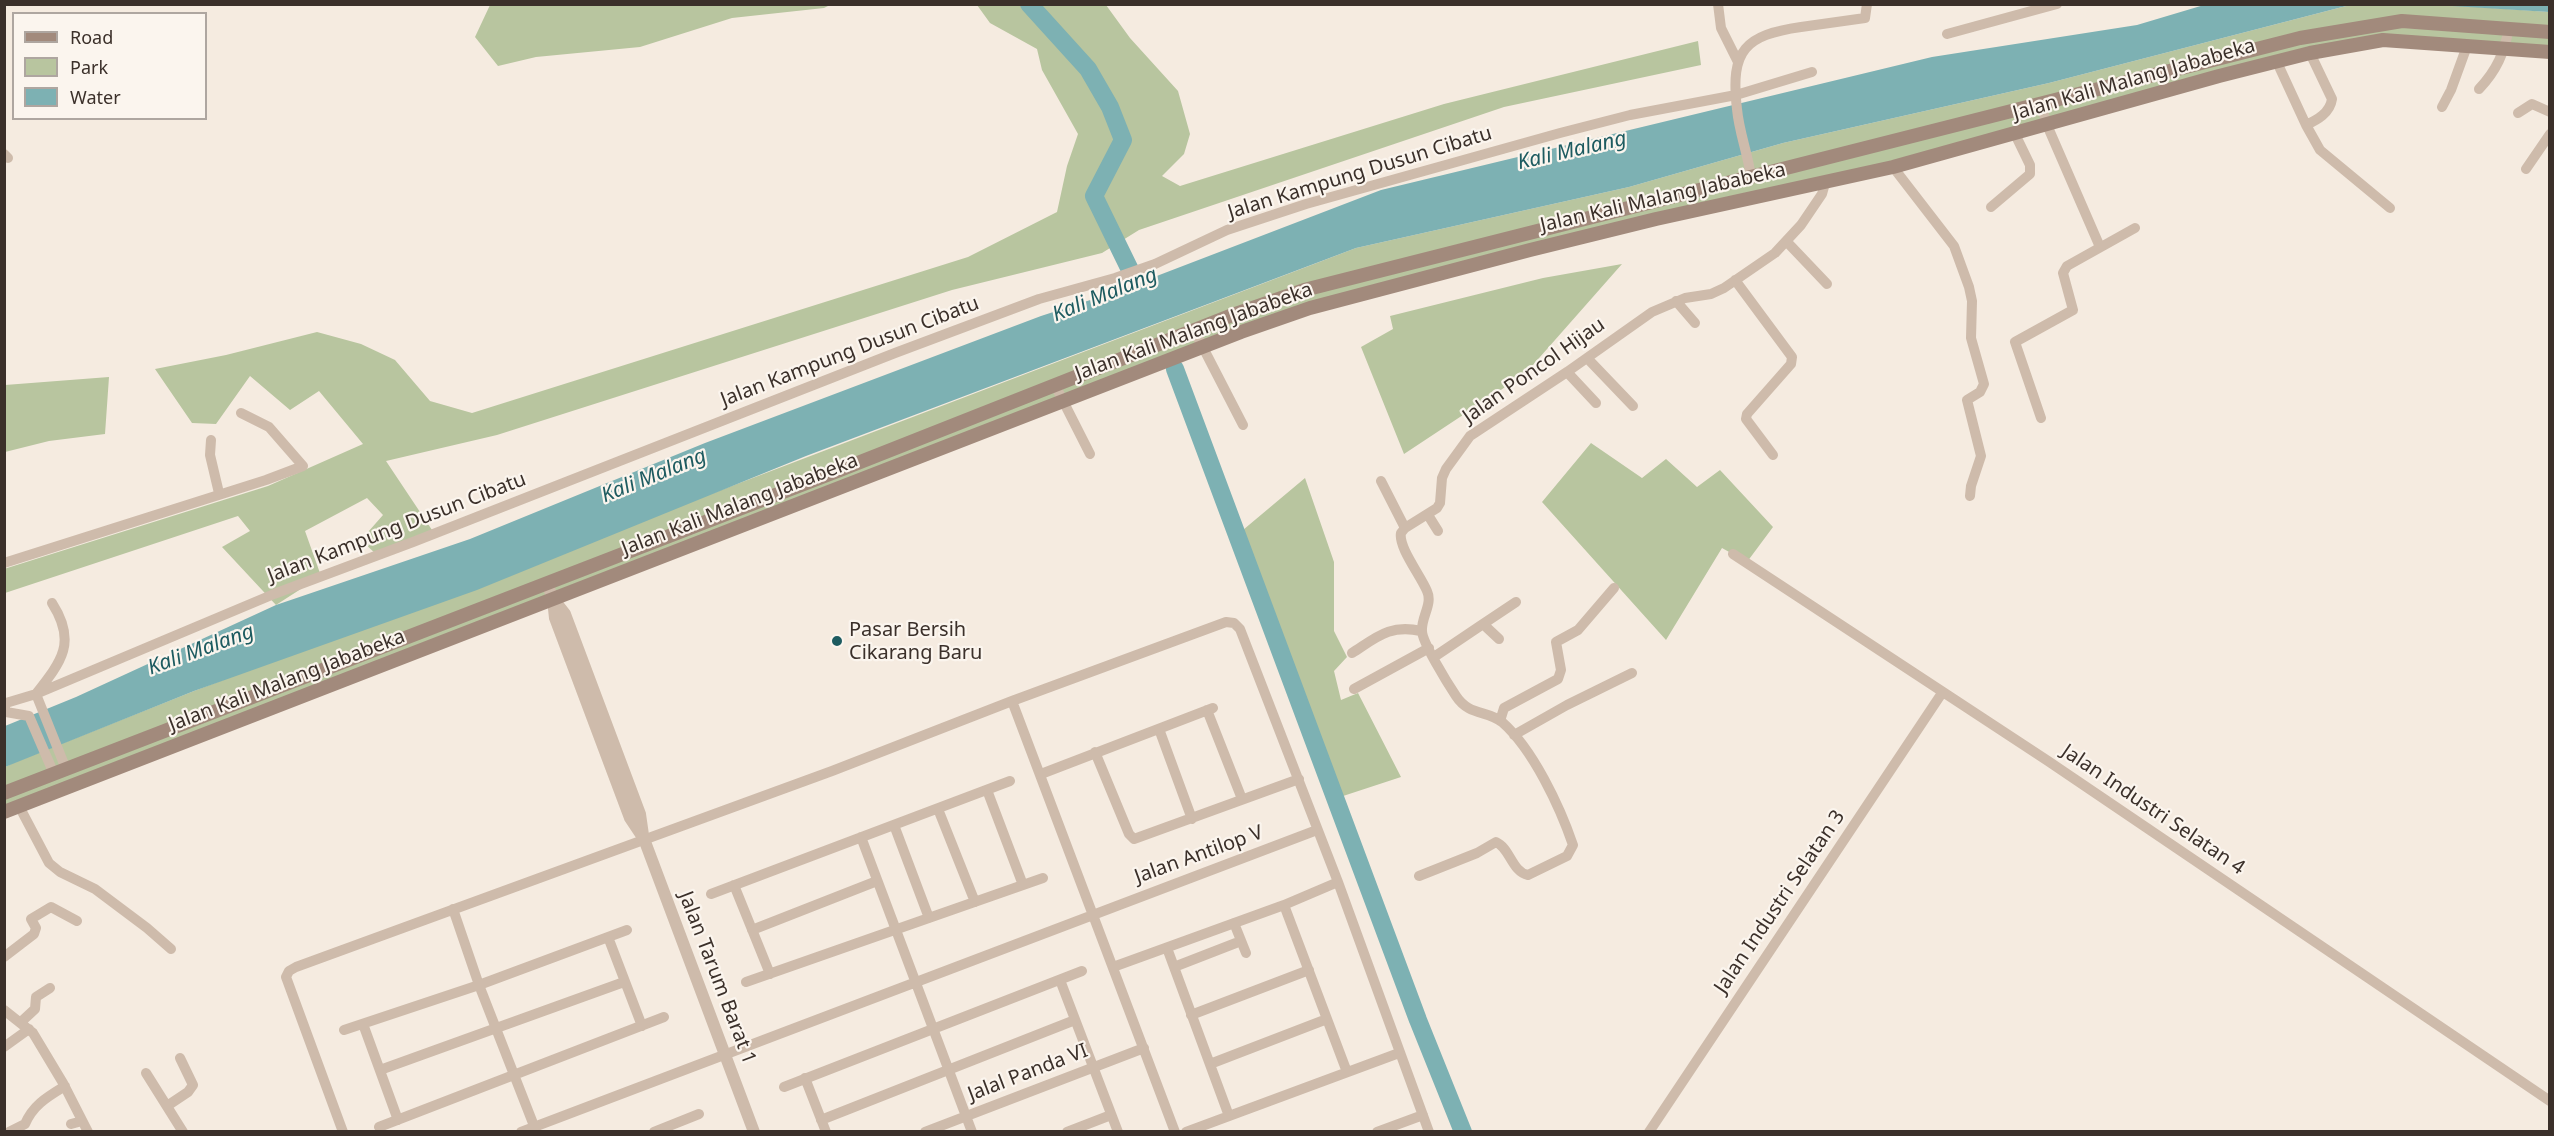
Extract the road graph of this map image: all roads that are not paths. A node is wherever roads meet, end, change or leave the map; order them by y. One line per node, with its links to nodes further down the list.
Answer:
1 (1718, 4): 12 (street)
2 (1867, 4): 12 (street)
3 (2057, 4): 6 (street)
4 (2509, 28): 5 (main road, Jalan Kali Malang Jababeka); 8 (street); 16 (main road, Jalan Kali Malang Jababeka)
5 (2550, 32)
6 (1947, 34)
7 (2467, 46): 8 (main road, Jalan Kali Malang Jababeka); 10 (main road, Jalan Kali Malang Jababeka); 17 (street)
8 (2505, 49): 9 (main road, Jalan Kali Malang Jababeka); 14 (street)
9 (2550, 52)
10 (2310, 53): 11 (main road, Jalan Kali Malang Jababeka); 21 (street)
11 (2276, 60): 20 (main road, Jalan Kali Malang Jababeka); 21 (street)
12 (1738, 62): 15 (street)
13 (1812, 72): 15 (street, Jalan Kampung Dusun Cibatu)
14 (2479, 89)
15 (1736, 95): 26 (street); 74 (street, Jalan Kampung Dusun Cibatu)
16 (2041, 104): 20 (street); 26 (main road, Jalan Kali Malang Jababeka)
17 (2442, 107)
18 (2550, 111): 19 (street)
19 (2518, 113)
20 (2047, 125): 22 (main road, Jalan Kali Malang Jababeka); 33 (street)
21 (2306, 125): 29 (street)
22 (2015, 134): 24 (main road, Jalan Kali Malang Jababeka); 28 (street)
23 (2550, 134): 25 (street)
24 (1893, 167): 27 (main road, Jalan Kali Malang Jababeka); 55 (street)
25 (2526, 169)
26 (1750, 171): 31 (main road, Jalan Kali Malang Jababeka)
27 (1826, 180): 32 (street, Jalan Poncol Hijau); 34 (main road, Jalan Kali Malang Jababeka)
28 (1991, 207)
29 (2390, 208)
30 (2135, 228): 33 (street)
31 (1525, 233): 34 (main road); 39 (main road, Jalan Kali Malang Jababeka)
32 (1787, 242): 35 (street, Jalan Poncol Hijau); 36 (street)
33 (2100, 247): 48 (street)
34 (1530, 250): 40 (main road, Jalan Kali Malang Jababeka)
35 (1735, 280): 37 (street, Jalan Poncol Hijau); 52 (street)
36 (1827, 284)
37 (1676, 301): 38 (street); 41 (street, Jalan Poncol Hijau)
38 (1695, 323)
39 (1189, 332): 40 (street); 43 (main road, Jalan Kali Malang Jababeka)
40 (1198, 348): 44 (main road, Jalan Kali Malang Jababeka); 49 (street)
41 (1587, 358): 42 (street, Jalan Poncol Hijau); 46 (street)
42 (1567, 372): 45 (street); 56 (street, Jalan Poncol Hijau)
43 (1055, 385): 44 (street); 61 (main road, Jalan Kali Malang Jababeka)
44 (1063, 401): 51 (street); 63 (main road, Jalan Kali Malang Jababeka)
45 (1596, 403)
46 (1633, 406)
47 (241, 413): 54 (street)
48 (2040, 418)
49 (1243, 425)
50 (212, 440): 54 (street)
51 (1090, 454)
52 (1773, 455)
53 (1381, 481): 57 (street)
54 (219, 493): 60 (street)
55 (1970, 496)
56 (1428, 515): 57 (street); 58 (street)
57 (1405, 528): 67 (street)
58 (1438, 531)
59 (1733, 554): 73 (street, Jalan Industri Selatan 4)
60 (4, 564)
61 (547, 583): 63 (street, Jalan Tarum Barat 1); 81 (main road, Jalan Kali Malang Jababeka)
62 (1614, 588): 77 (street)
63 (553, 599): 88 (main road, Jalan Kali Malang Jababeka); 95 (street, Jalan Tarum Barat 1)
64 (1516, 602): 66 (street)
65 (52, 603): 74 (street)
66 (1483, 624): 68 (street); 70 (street)
67 (1421, 631): 69 (street); 70 (street)
68 (1499, 639)
69 (1352, 653)
70 (1431, 653): 72 (street); 77 (street)
71 (1632, 674): 79 (street)
72 (1354, 689)
73 (1942, 693): 156 (street, Jalan Industri Selatan 4); 186 (street, Jalan Industri Selatan 3)
74 (36, 694): 76 (street, Jalan Kampung Dusun Cibatu); 81 (street)
75 (1012, 701): 82 (street); 83 (street); 95 (street)
76 (5, 708): 81 (street)
77 (1500, 720): 79 (street)
78 (1159, 729): 80 (street); 87 (street); 91 (street)
79 (1514, 735): 96 (street)
80 (1095, 752): 82 (street); 91 (street)
81 (61, 768): 86 (main road, Jalan Kali Malang Jababeka)
82 (1041, 774): 106 (street)
83 (1299, 779): 87 (street); 93 (street)
84 (1010, 781): 85 (street)
85 (987, 790): 89 (street); 101 (street)
86 (4, 793)
87 (1242, 799): 91 (street)
88 (20, 806): 90 (main road, Jalan Kali Malang Jababeka); 116 (street)
89 (938, 809): 92 (street); 103 (street)
90 (4, 812)
91 (1191, 819)
92 (894, 825): 94 (street); 107 (street)
93 (1317, 830): 99 (street); 106 (street, Jalan Antilop V)
94 (861, 837): 98 (street); 100 (street)
95 (644, 839): 105 (street); 144 (street, Jalan Tarum Barat 1)
96 (1419, 876)
97 (1043, 878): 101 (street)
98 (877, 880): 111 (street); 112 (street)
99 (1338, 882): 104 (street); 143 (street)
100 (734, 885): 102 (street); 111 (street)
101 (1023, 885): 103 (street)
102 (711, 894)
103 (975, 902): 107 (street)
104 (1284, 905): 109 (street); 121 (street)
105 (453, 909): 128 (street); 173 (street)
106 (1093, 914): 119 (street); 127 (street, Jalan Antilop V)
107 (929, 918): 112 (street)
108 (77, 921): 118 (street)
109 (1234, 923): 114 (street); 115 (street)
110 (627, 930): 113 (street)
111 (752, 930): 123 (street)
112 (896, 930): 123 (street); 127 (street)
113 (608, 938): 125 (street); 128 (street)
114 (1241, 941): 117 (street); 120 (street)
115 (1167, 948): 119 (street); 120 (street)
116 (171, 949)
117 (1246, 953)
118 (4, 957)
119 (1113, 967): 142 (street)
120 (1174, 968): 131 (street)
121 (1309, 970): 131 (street); 133 (street)
122 (1082, 971): 124 (street)
123 (770, 974): 126 (street)
124 (1060, 980): 134 (street); 140 (street)
125 (624, 982): 137 (street); 138 (street)
126 (746, 982)
127 (915, 982): 140 (street); 144 (street, Jalan Antilop V)
128 (479, 985): 135 (street); 138 (street)
129 (50, 988): 136 (street)
130 (4, 1010): 136 (street)
131 (1191, 1015): 146 (street)
132 (664, 1017): 137 (street)
133 (1327, 1019): 146 (street); 150 (street)
134 (1075, 1020): 147 (street); 149 (street)
135 (363, 1024): 139 (street); 148 (street)
136 (25, 1025): 141 (street); 154 (street)
137 (642, 1026): 152 (street)
138 (497, 1029): 148 (street); 152 (street)
139 (344, 1030)
140 (933, 1030): 149 (street); 153 (street)
141 (4, 1047)
142 (1144, 1048): 147 (street, Jalal Panda VI); 182 (street)
143 (1399, 1053): 150 (street); 160 (street)
144 (725, 1054): 169 (street, Jalan Antilop V); 176 (street, Jalan Tarum Barat 1)
145 (180, 1058): 157 (street)
146 (1210, 1064): 162 (street)
147 (1093, 1067): 159 (street); 161 (street, Jalal Panda VI)
148 (380, 1070): 163 (street)
149 (948, 1071): 161 (street); 164 (street)
150 (1347, 1072): 162 (street)
151 (146, 1073): 157 (street)
152 (515, 1075): 163 (street); 169 (street)
153 (805, 1078): 155 (street); 164 (street)
154 (64, 1086): 165 (street); 170 (street)
155 (784, 1087)
156 (2550, 1101)
157 (167, 1106): 172 (street)
158 (699, 1114): 168 (street)
159 (1111, 1115): 180 (street); 181 (street)
160 (1423, 1115): 184 (street); 185 (street)
161 (966, 1116): 178 (street, Jalal Panda VI); 179 (street)
162 (1229, 1116): 183 (street)
163 (398, 1119): 167 (street)
164 (822, 1120): 177 (street)
165 (82, 1121): 166 (street); 171 (street)
166 (70, 1124)
167 (379, 1127)
168 (680, 1127): 175 (street)
169 (535, 1129): 174 (street, Jalan Antilop V)
170 (9, 1131)
171 (88, 1131)
172 (183, 1131)
173 (343, 1131)
174 (521, 1131)
175 (654, 1131)
176 (754, 1131)
177 (826, 1131)
178 (925, 1131)
179 (972, 1131)
180 (1067, 1131)
181 (1118, 1131)
182 (1175, 1131)
183 (1186, 1131)
184 (1377, 1131)
185 (1429, 1131)
186 (1649, 1131)

